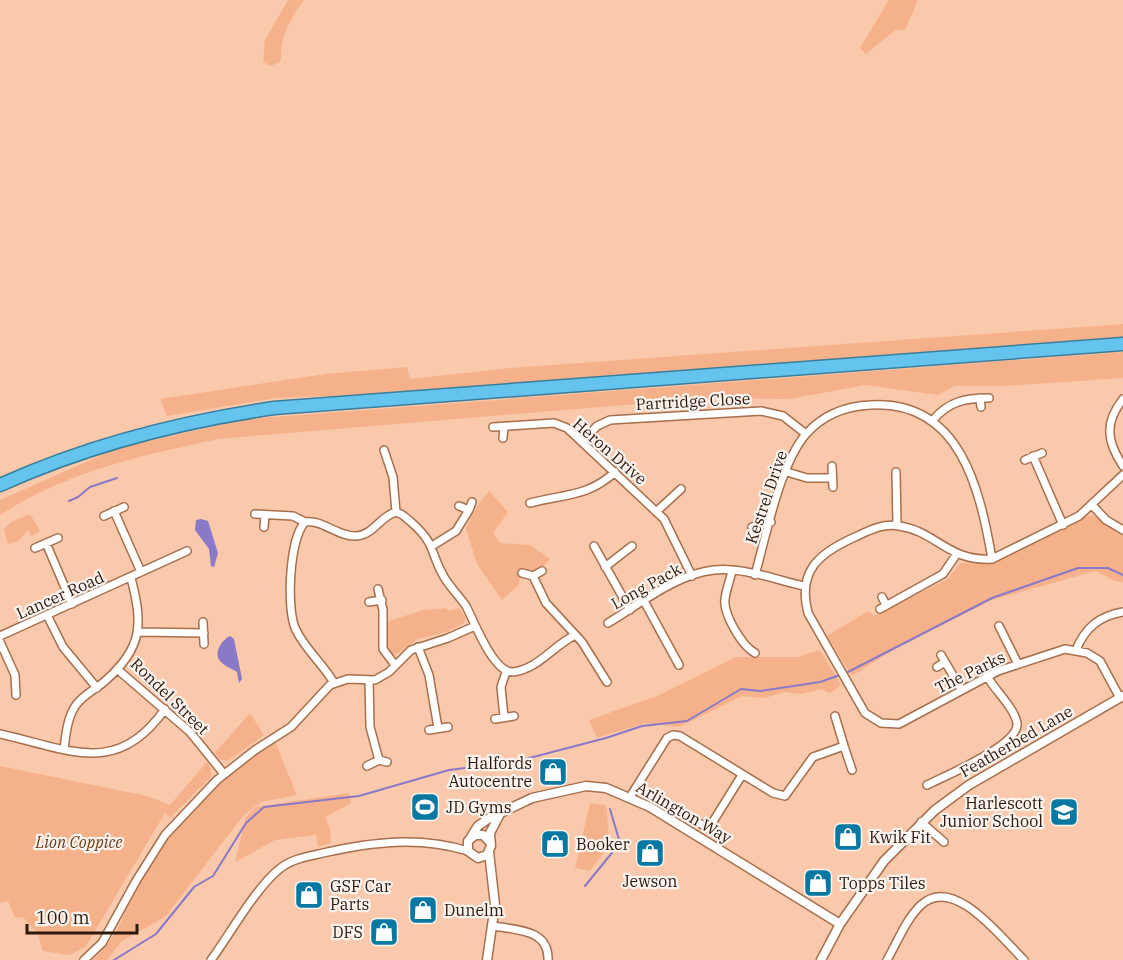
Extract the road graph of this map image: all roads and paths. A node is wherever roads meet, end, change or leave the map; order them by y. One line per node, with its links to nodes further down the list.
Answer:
1 (1123, 344): 25 (highway)
2 (980, 398): 3 (street); 5 (street); 7 (street)
3 (989, 398)
4 (1123, 399): 19 (street)
5 (981, 407)
6 (720, 412): 8 (street); 11 (street, Partridge Close); 13 (street, Partridge Close)
7 (933, 420): 11 (street, Kestrel Drive); 59 (street, Kestrel Drive)
8 (721, 422)
9 (504, 426): 10 (street, Heron Drive); 12 (street); 13 (street, Heron Drive)
10 (493, 427)
11 (806, 434): 21 (street, Kestrel Drive)
12 (503, 438)
13 (583, 441): 20 (street, Heron Drive)
14 (384, 450): 38 (street)
15 (1041, 453): 16 (street)
16 (1034, 456): 17 (street); 46 (street)
17 (1024, 460)
18 (832, 466): 24 (street)
19 (1123, 466)
20 (615, 472): 30 (street); 37 (street, Heron Drive)
21 (787, 472): 24 (street); 44 (street, Kestrel Drive)
22 (896, 472): 45 (street)
23 (1123, 475): 33 (street)
24 (832, 478): 26 (street)
25 (0, 484)
26 (833, 486)
27 (681, 489): 28 (street)
28 (673, 497): 31 (street); 37 (street)
29 (472, 502): 35 (street)
30 (530, 503)
31 (678, 503)
32 (459, 506): 35 (street)
33 (1093, 506): 46 (street); 49 (street)
34 (124, 507): 36 (street)
35 (469, 510): 53 (street)
36 (114, 511): 41 (street); 63 (street)
37 (657, 511): 67 (street, Heron Drive)
38 (396, 512): 43 (street); 53 (street)
39 (255, 514): 40 (street)
40 (265, 514): 43 (street); 47 (street)
41 (104, 516)
42 (748, 520): 48 (street)
43 (305, 522): 103 (street)
44 (771, 522): 48 (street); 65 (street, Kestrel Drive)
45 (897, 525): 58 (street); 69 (street)
46 (1063, 525): 59 (street)
47 (264, 527)
48 (752, 528): 50 (street)
49 (1123, 530)
50 (757, 536)
51 (58, 537): 52 (street)
52 (46, 543): 56 (street); 75 (street)
53 (432, 546): 81 (street)
54 (594, 546): 60 (street)
55 (632, 546): 60 (street)
56 (34, 548)
57 (187, 551): 63 (street)
58 (956, 555): 59 (street); 71 (street)
59 (993, 559)
60 (605, 567): 76 (street)
61 (542, 571): 66 (street)
62 (732, 571): 65 (street, Long Pack); 67 (street, Long Pack); 93 (street)
63 (141, 572): 68 (street)
64 (522, 573): 66 (street)
65 (755, 575): 69 (street, Long Pack)
66 (533, 576): 85 (street)
67 (692, 576): 73 (street, Long Pack)
68 (131, 578): 75 (street, Lancer Road); 83 (street, Rondel Street)
69 (804, 586): 105 (street, The Parks)
70 (378, 589): 72 (street)
71 (882, 597)
72 (382, 600): 74 (street); 95 (street)
73 (644, 601): 76 (street, Long Pack); 92 (street)
74 (369, 602)
75 (72, 604): 78 (street, Lancer Road)
76 (630, 610): 80 (street, Long Pack)
77 (1123, 612): 91 (street)
78 (47, 615): 86 (street, Lancer Road); 104 (street)
79 (203, 622): 84 (street)
80 (608, 623)
81 (475, 626): 89 (street); 99 (street)
82 (999, 627): 94 (street)
83 (139, 632): 84 (street); 98 (street, Rondel Street)
84 (204, 633): 88 (street)
85 (575, 635): 99 (street); 102 (street)
86 (0, 636)
87 (0, 642): 106 (street)
88 (204, 644)
89 (418, 646): 95 (street); 114 (street)
90 (681, 649): 92 (street)
91 (1076, 650): 94 (street, The Parks); 107 (street)
92 (673, 652): 96 (street)
93 (748, 652)
94 (1018, 664): 100 (street, The Parks)
95 (395, 665): 101 (street)
96 (679, 665)
97 (937, 667): 105 (street)
98 (117, 669): 104 (street); 108 (street, Rondel Street)
99 (506, 672): 111 (street)
100 (987, 676): 105 (street, The Parks); 123 (street)
101 (369, 680): 103 (street); 119 (street)
102 (607, 682)
103 (334, 683): 121 (street)
104 (96, 688): 118 (street)
105 (961, 689)
106 (16, 695)
107 (1122, 697): 126 (street, Featherbed Lane)
108 (165, 710): 118 (street); 121 (street, Rondel Street)
109 (514, 716): 111 (street)
110 (834, 716): 117 (street)
111 (504, 717): 112 (street)
112 (495, 719)
113 (448, 727): 114 (street)
114 (438, 728): 115 (street)
115 (429, 730)
116 (0, 734): 118 (street)
117 (844, 746): 120 (street); 122 (street)
118 (63, 749)
119 (367, 766)
120 (852, 771)
121 (224, 774): 140 (street)
122 (742, 775): 124 (street); 128 (street)
123 (927, 785)
124 (630, 797): 125 (street, Arlington Way); 138 (street, Arlington Way)
125 (500, 814): 130 (street, Arlington Way); 131 (street)
126 (921, 822): 132 (street); 138 (street, Featherbed Lane)
127 (701, 824): 128 (street)
128 (709, 828): 129 (street)
129 (717, 834)
130 (470, 839): 131 (street); 133 (street); 134 (street)
131 (489, 840): 135 (street)
132 (944, 842)
133 (447, 845): 134 (street); 141 (street)
134 (468, 851): 136 (street)
135 (489, 852): 136 (street); 137 (street)
136 (478, 858): 137 (street)
137 (492, 882): 139 (street)
138 (840, 924): 144 (street, Featherbed Lane)
139 (494, 926): 142 (street); 143 (street)
140 (84, 960)
141 (211, 960)
142 (487, 960)
143 (548, 960)
144 (821, 960)
145 (887, 960): 146 (street)
146 (1024, 960)

